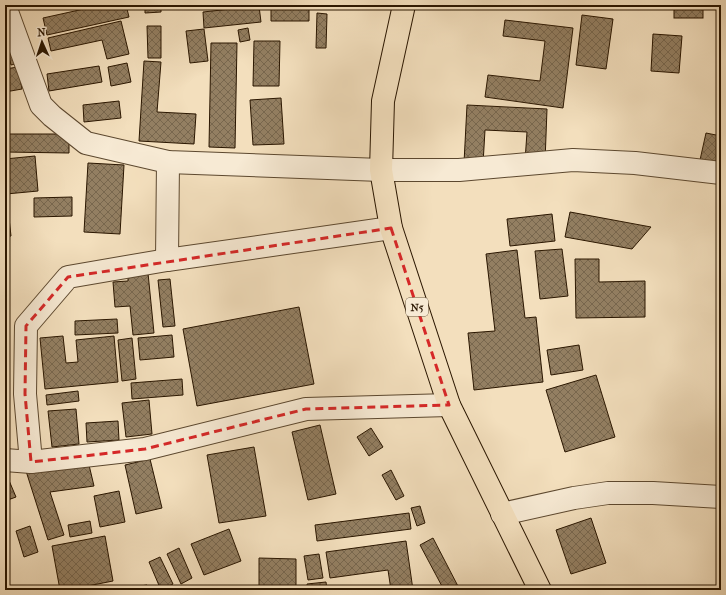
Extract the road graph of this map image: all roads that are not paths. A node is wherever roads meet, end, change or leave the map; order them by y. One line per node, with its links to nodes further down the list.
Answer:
1 (404, 5): 4 (main road, N5 / N5)
2 (5, 6): 3 (street)
3 (168, 162): 4 (street); 7 (street)
4 (381, 170): 5 (street); 6 (main road, N5 / N5)
5 (721, 173)
6 (391, 228): 7 (street); 8 (main road, N5 / N5)
7 (167, 260): 10 (street)
8 (449, 405): 10 (street); 12 (main road, N5 / N5)
9 (5, 460): 10 (street)
10 (31, 462)
11 (721, 497): 12 (street)
12 (502, 514): 13 (main road, N5 / N5)
13 (540, 590)

